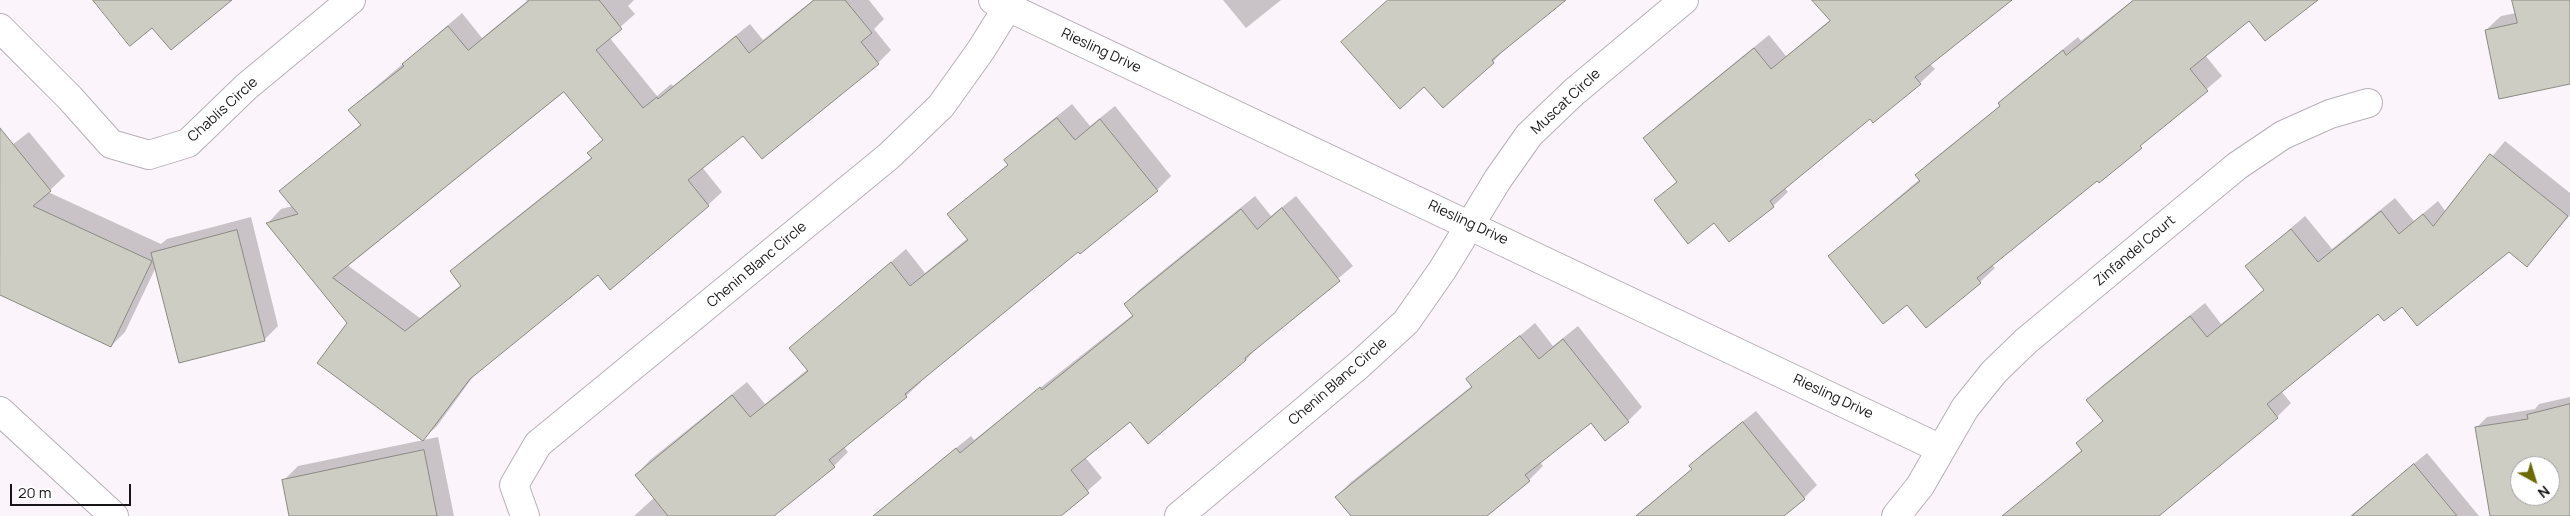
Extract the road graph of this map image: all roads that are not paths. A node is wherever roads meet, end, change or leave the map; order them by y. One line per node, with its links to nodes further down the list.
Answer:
1 (351, 0): 4 (street, Chablis Circle)
2 (1684, 0): 6 (street, Muscat Circle)
3 (1004, 2): 6 (street, Riesling Drive); 10 (street, Chenin Blanc Circle)
4 (0, 28)
5 (2368, 103): 8 (street, Zinfandel Court)
6 (1470, 224): 8 (street, Riesling Drive); 11 (street, Chenin Blanc Circle)
7 (6, 422): 9 (street)
8 (1941, 449): 12 (street, Zinfandel Court)
9 (114, 516)
10 (525, 516)
11 (1179, 516)
12 (1896, 516)

